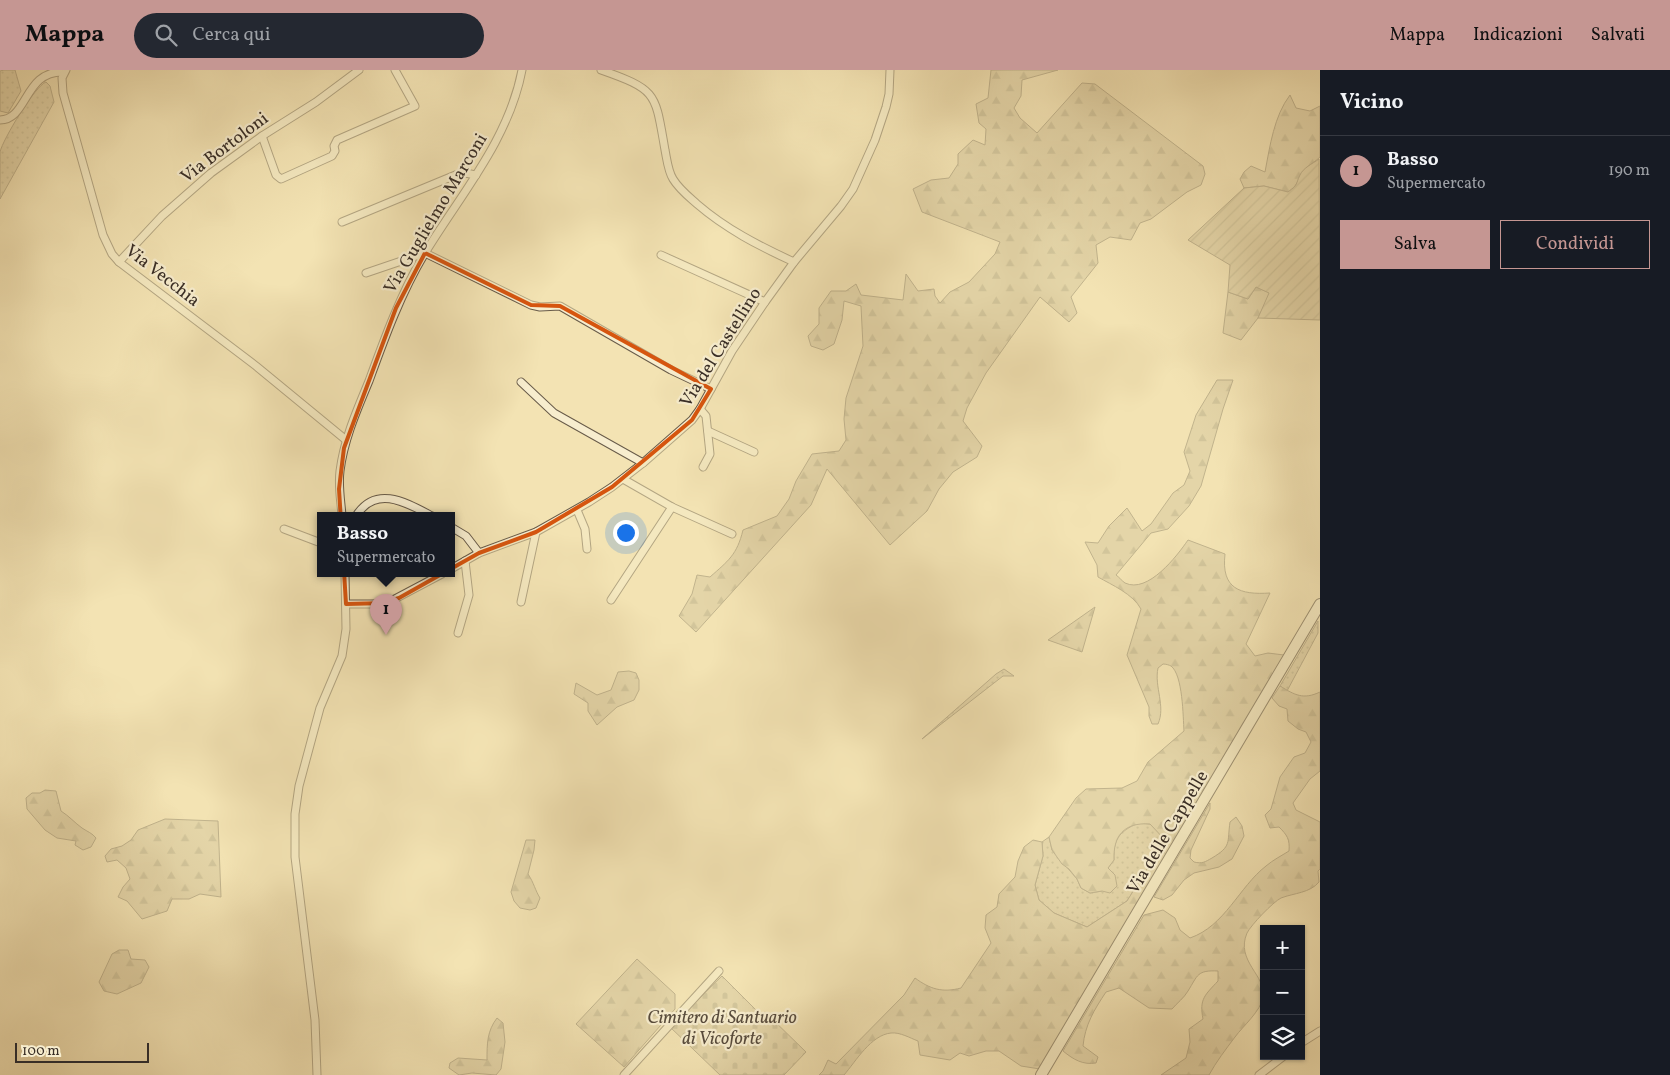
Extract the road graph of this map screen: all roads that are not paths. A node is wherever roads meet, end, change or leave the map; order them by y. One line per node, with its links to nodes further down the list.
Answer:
1 (359, 70): 8 (street, Via Bortoloni)
2 (395, 70): 8 (street)
3 (522, 70): 9 (street, Via Guglielmo Marconi)
4 (601, 70): 14 (street)
5 (890, 70): 14 (street, Via del Castellino)
6 (61, 71): 7 (street); 13 (street, Via Vecchia)
7 (0, 120)
8 (262, 136): 13 (street, Via Bortoloni)
9 (476, 175): 10 (street); 11 (street, Via Guglielmo Marconi)
10 (342, 222)
11 (425, 253): 15 (street); 18 (street); 21 (street, Via Guglielmo Marconi)
12 (661, 255): 16 (street)
13 (119, 262): 21 (street, Via Vecchia)
14 (794, 262): 16 (street, Via del Castellino)
15 (366, 273)
16 (765, 302): 18 (street, Via del Castellino)
17 (520, 382): 23 (street)
18 (711, 390): 19 (street, Via del Castellino)
19 (700, 409): 20 (street); 23 (street, Via del Castellino)
20 (708, 431): 22 (street); 24 (street)
21 (346, 440): 28 (street, Via Guglielmo Marconi)
22 (754, 452)
23 (643, 463): 25 (street, Via del Castellino)
24 (703, 467)
25 (623, 479): 26 (street); 27 (street, Via del Castellino)
26 (672, 507): 34 (street); 42 (street)
27 (577, 510): 33 (street, Via del Castellino); 36 (street)
28 (342, 512)
29 (360, 512): 30 (street)
30 (424, 512)
31 (284, 529): 35 (street)
32 (455, 529): 37 (street)
33 (536, 532): 37 (street, Via del Castellino); 43 (street)
34 (732, 534)
35 (317, 541)
36 (587, 549)
37 (480, 553): 38 (street, Via del Castellino)
38 (465, 561): 39 (street, Via del Castellino); 46 (street)
39 (455, 567)
40 (345, 577): 45 (street)
41 (436, 577): 45 (street)
42 (611, 600)
43 (521, 602)
44 (1320, 604): 53 (main road, Via delle Cappelle)
45 (346, 607): 51 (street)
46 (458, 633)
47 (719, 971): 52 (street)
48 (1320, 1031): 49 (street)
49 (1305, 1040)
50 (1279, 1060): 54 (street)
51 (317, 1075)
52 (624, 1075)
53 (1041, 1075)
54 (1259, 1075)

